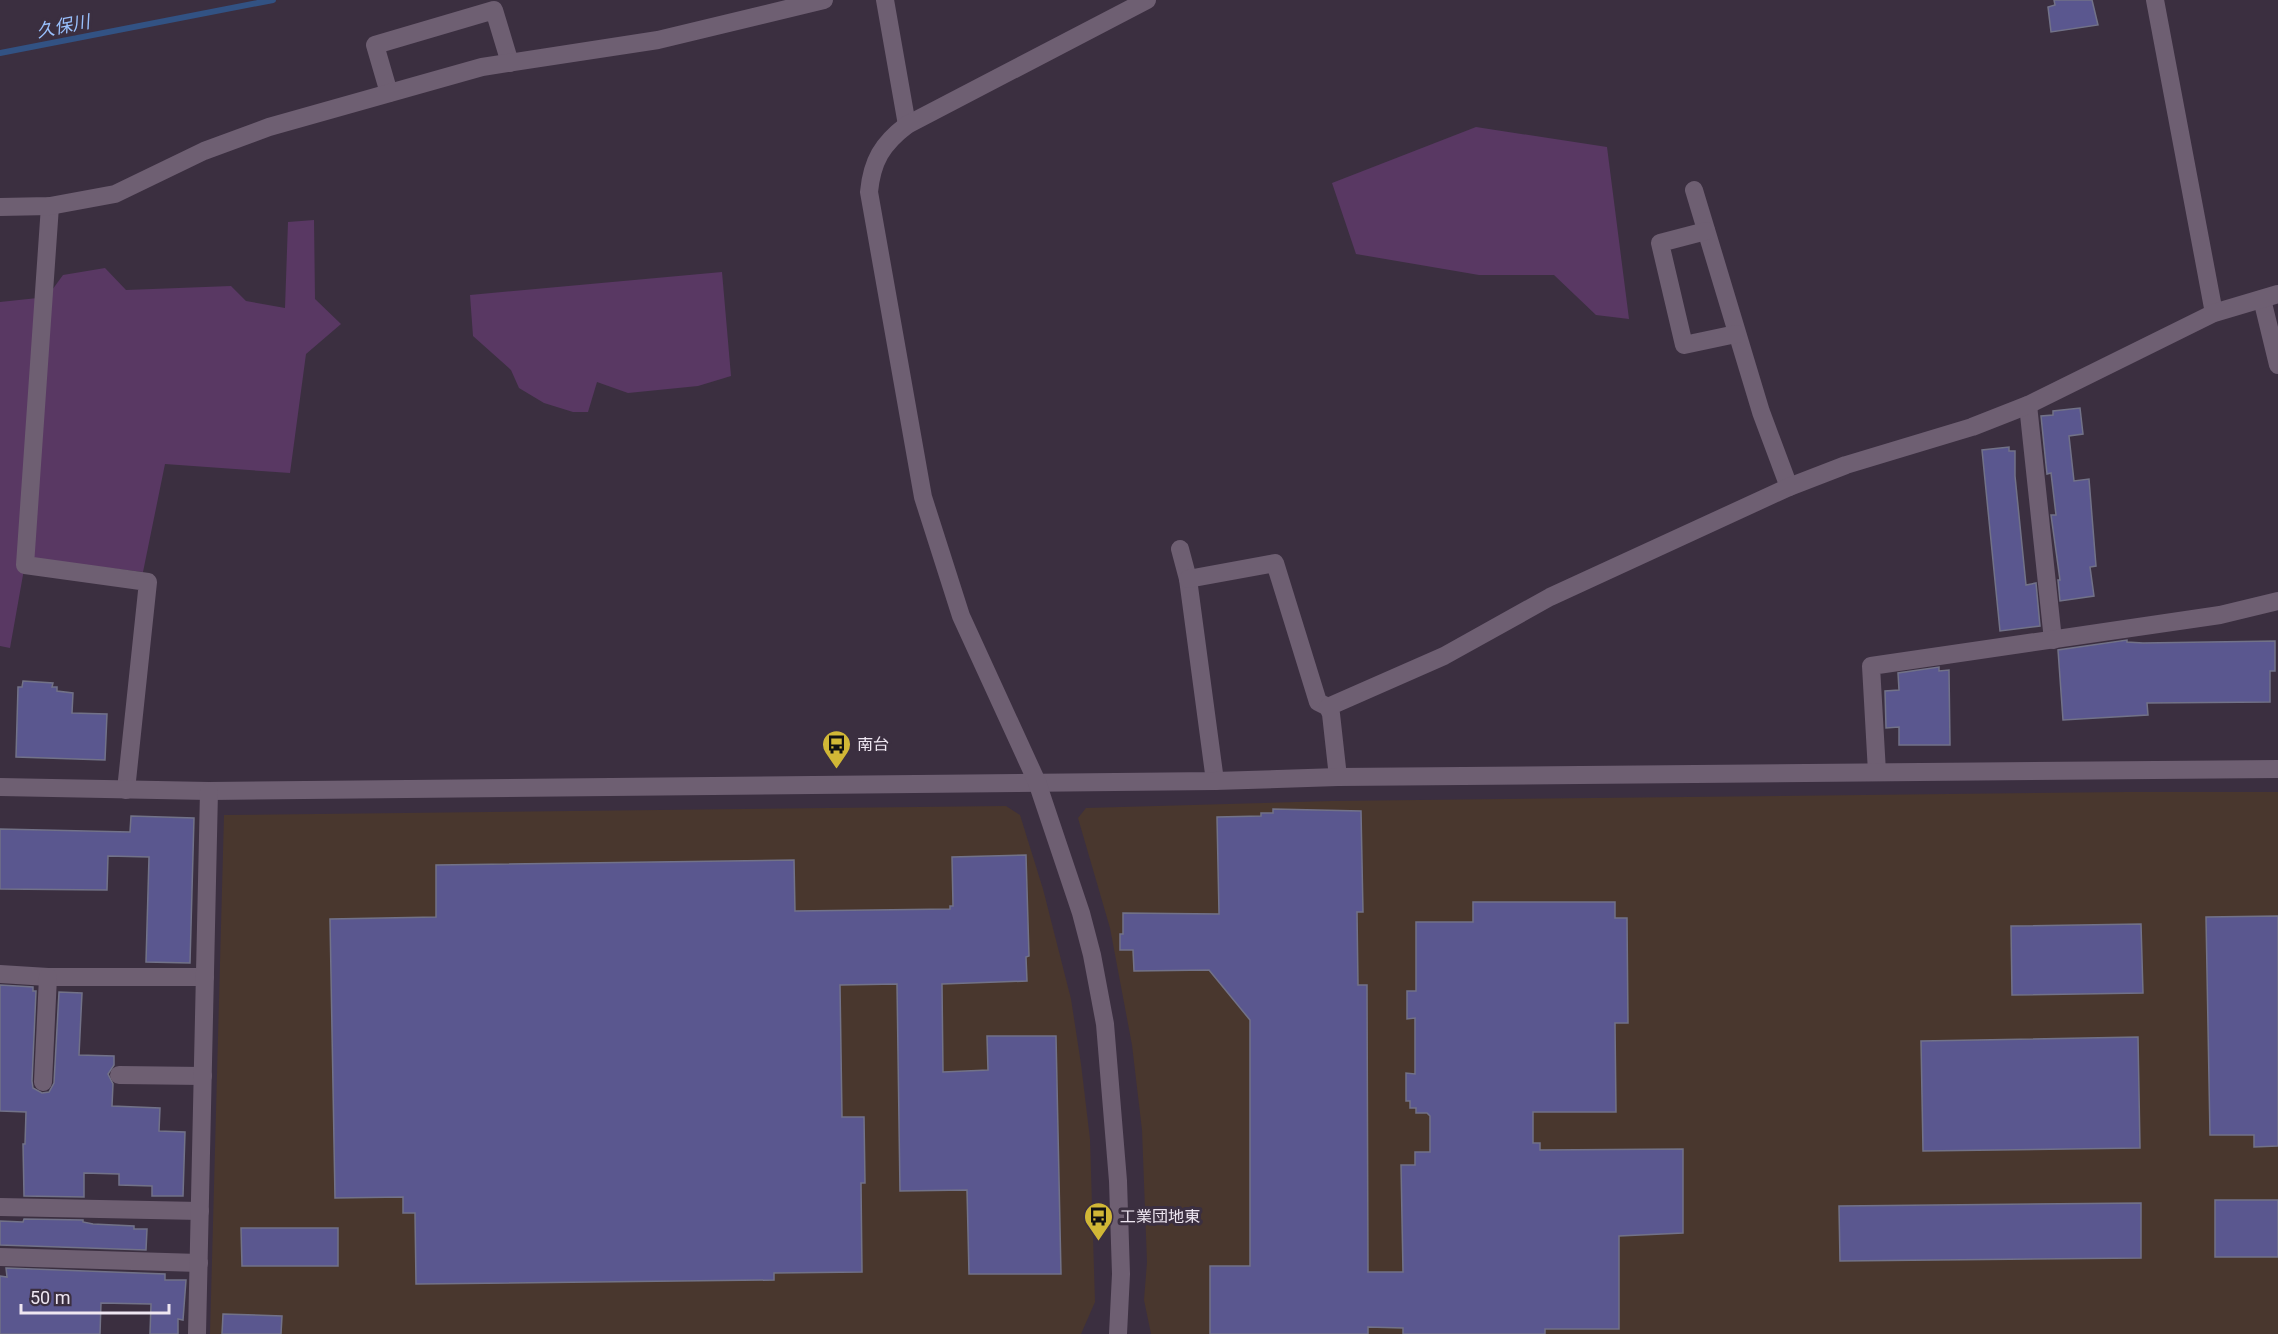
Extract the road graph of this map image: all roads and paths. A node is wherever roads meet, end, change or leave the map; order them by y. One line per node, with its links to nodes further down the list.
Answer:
1 (824, 0): 5 (street)
2 (885, 0): 8 (street)
3 (1147, 0): 8 (street)
4 (2155, 0): 14 (street)
5 (803, 2): 6 (street)
6 (510, 63): 7 (street); 7 (street)
7 (389, 93): 10 (street)
8 (907, 125): 27 (street)
9 (1694, 190): 12 (street)
10 (50, 206): 11 (street); 30 (street)
11 (0, 207)
12 (1706, 231): 15 (street); 15 (street)
13 (2270, 296): 14 (street); 16 (street)
14 (2214, 313): 17 (street)
15 (1736, 334): 18 (street)
16 (2278, 365)
17 (2028, 405): 18 (street); 22 (street)
18 (1789, 487): 23 (street)
19 (1180, 549): 20 (street)
20 (1188, 579): 23 (street); 28 (street)
21 (2278, 601): 22 (street)
22 (2053, 640): 25 (street)
23 (1328, 707): 26 (street)
24 (2278, 769): 25 (street)
25 (1877, 772): 26 (street)
26 (1338, 777): 28 (street)
27 (1037, 782): 28 (street); 31 (street); 43 (street)
28 (1215, 782)
29 (0, 787): 30 (street)
30 (126, 790): 31 (street)
31 (209, 791): 34 (street)
32 (0, 974): 33 (street)
33 (48, 977): 34 (street); 37 (street)
34 (205, 977): 36 (street)
35 (119, 1075): 36 (street)
36 (203, 1076): 39 (street)
37 (43, 1082)
38 (0, 1207): 39 (street)
39 (200, 1211): 41 (street)
40 (0, 1257): 41 (street)
41 (199, 1263): 42 (street)
42 (197, 1334)
43 (1118, 1334)

